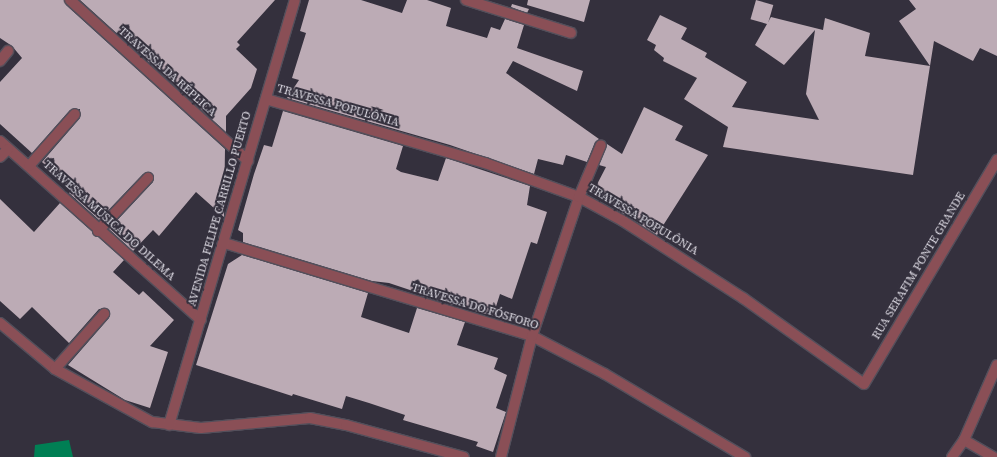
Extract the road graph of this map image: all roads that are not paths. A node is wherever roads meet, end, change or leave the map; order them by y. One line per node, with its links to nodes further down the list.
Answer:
1 (70, 0): 13 (street, TRAVESSA DA RÉPLICA)
2 (295, 0): 7 (street, AVENIDA FELIPE CARRILLO PUERTO)
3 (466, 0): 4 (street)
4 (571, 33)
5 (8, 52): 6 (street)
6 (0, 61)
7 (266, 99): 13 (street, AVENIDA FELIPE CARRILLO PUERTO); 17 (street, TRAVESSA POPULÔNIA)
8 (75, 114): 15 (street)
9 (0, 141): 11 (street, TRAVESSA MÚSICA DO DILEMA)
10 (601, 145): 17 (street)
11 (8, 149): 12 (street); 15 (street, TRAVESSA MÚSICA DO DILEMA)
12 (0, 157)
13 (248, 160): 19 (street, AVENIDA FELIPE CARRILLO PUERTO)
14 (997, 160): 26 (street, RUA SERAFIM PONTE GRANDE)
15 (29, 166): 18 (street, TRAVESSA MÚSICA DO DILEMA)
16 (148, 178): 18 (street)
17 (580, 197): 23 (street); 26 (street, TRAVESSA POPULÔNIA)
18 (98, 231): 21 (street, TRAVESSA MÚSICA DO DILEMA)
19 (224, 243): 21 (street, AVENIDA FELIPE CARRILLO PUERTO); 23 (street, TRAVESSA DO FÓSFORO)
20 (104, 314): 25 (street)
21 (201, 320): 27 (street, AVENIDA FELIPE CARRILLO PUERTO)
22 (0, 323): 25 (street)
23 (532, 336): 30 (street); 31 (street, TRAVESSA DO FÓSFORO)
24 (997, 365): 28 (street)
25 (56, 369): 27 (street)
26 (864, 384)
27 (169, 426): 29 (street)
28 (964, 440): 32 (street); 33 (street)
29 (464, 457)
30 (501, 457)
31 (745, 457)
32 (952, 457)
33 (994, 457)

